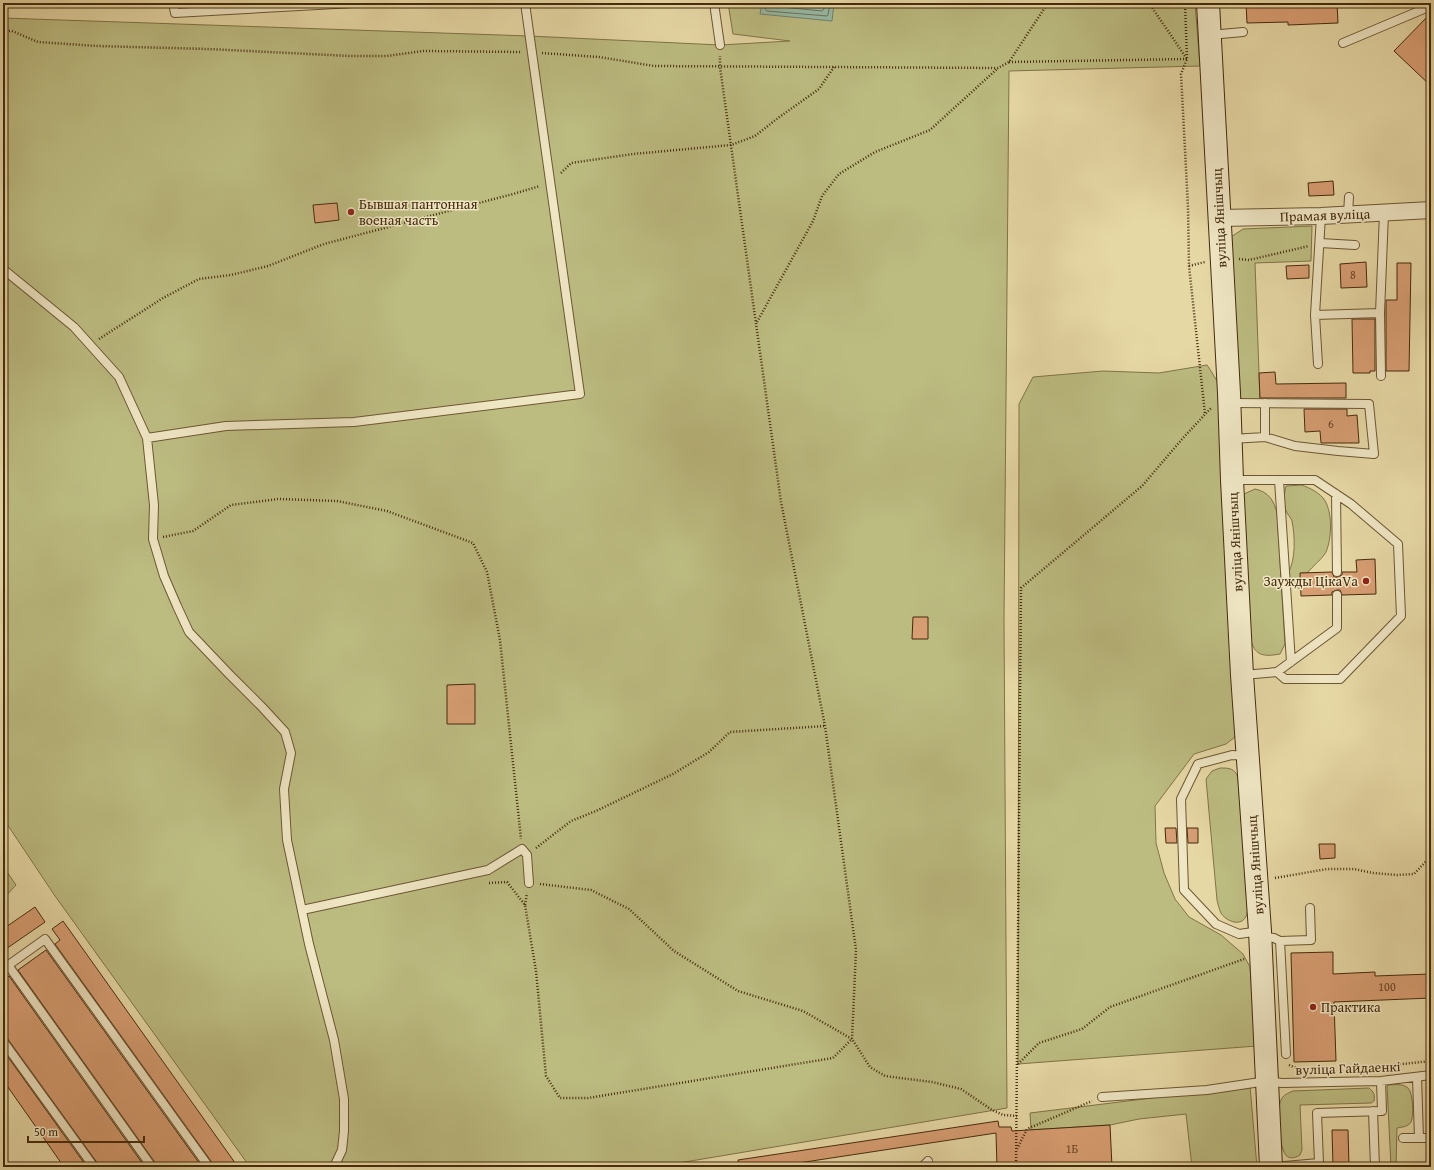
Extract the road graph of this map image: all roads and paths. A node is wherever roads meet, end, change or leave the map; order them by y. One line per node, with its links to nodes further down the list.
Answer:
1 (173, 3): 2 (lane)
2 (354, 3)
3 (526, 3): 15 (lane)
4 (714, 3): 14 (lane)
5 (1048, 3): 17 (path)
6 (1149, 3): 16 (path)
7 (1185, 3): 16 (path)
8 (1208, 3): 12 (street, вуліца Янішчыц)
9 (1431, 6): 13 (lane)
10 (3, 31): 15 (path)
11 (1243, 32): 12 (lane)
12 (1210, 35): 28 (street, вуліца Янішчыц)
13 (1343, 43)
14 (720, 45): 19 (path)
15 (533, 52): 19 (path); 22 (lane)
16 (1187, 59): 17 (path); 32 (path)
17 (1009, 62): 20 (path)
18 (835, 66): 19 (path); 20 (path); 21 (path)
19 (720, 67): 21 (path)
20 (998, 68): 36 (path)
21 (731, 145): 22 (path); 36 (path)
22 (550, 182): 37 (path); 44 (lane)
23 (1349, 197): 26 (lane)
24 (1431, 210): 25 (street, Прамая вуліца)
25 (1384, 213): 26 (street, Прамая вуліца); 34 (lane)
26 (1348, 214): 27 (street, Прамая вуліца)
27 (1321, 216): 28 (street, Прамая вуліца); 29 (lane)
28 (1219, 218): 31 (street, вуліца Янішчыц)
29 (1320, 243): 30 (lane); 31 (path); 35 (lane)
30 (1355, 245)
31 (1221, 259): 32 (path); 40 (street, вуліца Янішчыц)
32 (1190, 266): 42 (path)
33 (3, 269): 37 (lane)
34 (1380, 313): 35 (lane); 39 (lane)
35 (1315, 315): 38 (lane)
36 (756, 323): 55 (path)
37 (90, 345): 44 (lane)
38 (1318, 364)
39 (1381, 376)
40 (1229, 398): 41 (lane); 42 (path); 45 (street, вуліца Янішчыц)
41 (1265, 403): 43 (lane); 43 (lane)
42 (1205, 414): 73 (path)
43 (1265, 437): 45 (lane)
44 (147, 438): 49 (lane)
45 (1230, 439): 46 (street, вуліца Янішчыц)
46 (1232, 480): 47 (lane); 54 (street, вуліца Янішчыц)
47 (1279, 480): 48 (lane); 52 (lane)
48 (1336, 494): 50 (lane); 53 (lane)
49 (153, 539): 57 (path); 64 (lane)
50 (1337, 572)
51 (1337, 595): 52 (lane)
52 (1291, 662): 53 (lane)
53 (1277, 672): 54 (lane)
54 (1242, 675): 56 (street, вуліца Янішчыц)
55 (825, 726): 57 (path); 68 (path)
56 (1248, 756): 65 (street, вуліца Янішчыц); 65 (lane)
57 (525, 852): 61 (lane); 64 (lane)
58 (1431, 856): 59 (path)
59 (1275, 878)
60 (492, 879): 62 (path)
61 (529, 883): 62 (path); 68 (path)
62 (524, 905): 68 (path)
63 (1310, 908): 66 (lane)
64 (302, 910): 92 (lane)
65 (1260, 931): 66 (lane); 73 (path); 78 (street, вуліца Янішчыц)
66 (1280, 942): 70 (lane)
67 (5, 967): 90 (lane); 91 (lane)
68 (852, 1039): 82 (path)
69 (3, 1041): 89 (lane)
70 (1286, 1054)
71 (1431, 1061): 74 (path)
72 (1283, 1063): 75 (path)
73 (1018, 1064): 82 (path)
74 (1359, 1069)
75 (1308, 1070)
76 (1431, 1075): 77 (lane, вуліца Гайдаенкі)
77 (1417, 1077): 79 (lane, вуліца Гайдаенкі); 84 (lane)
78 (1266, 1081): 79 (lane, вуліца Гайдаенкі); 80 (lane); 95 (street, вуліца Янішчыц)
79 (1381, 1081): 81 (lane)
80 (1102, 1097): 86 (path)
81 (1373, 1111): 88 (lane); 96 (lane)
82 (1017, 1116): 86 (path)
83 (1403, 1138): 84 (lane)
84 (1418, 1138): 85 (lane)
85 (1431, 1138)
86 (1016, 1151): 94 (path)
87 (928, 1160): 93 (lane)
88 (1319, 1165): 95 (lane)
89 (94, 1167)
90 (152, 1167)
91 (209, 1167)
92 (334, 1167)
93 (922, 1167)
94 (1016, 1167)
95 (1271, 1167)
96 (1375, 1167)

